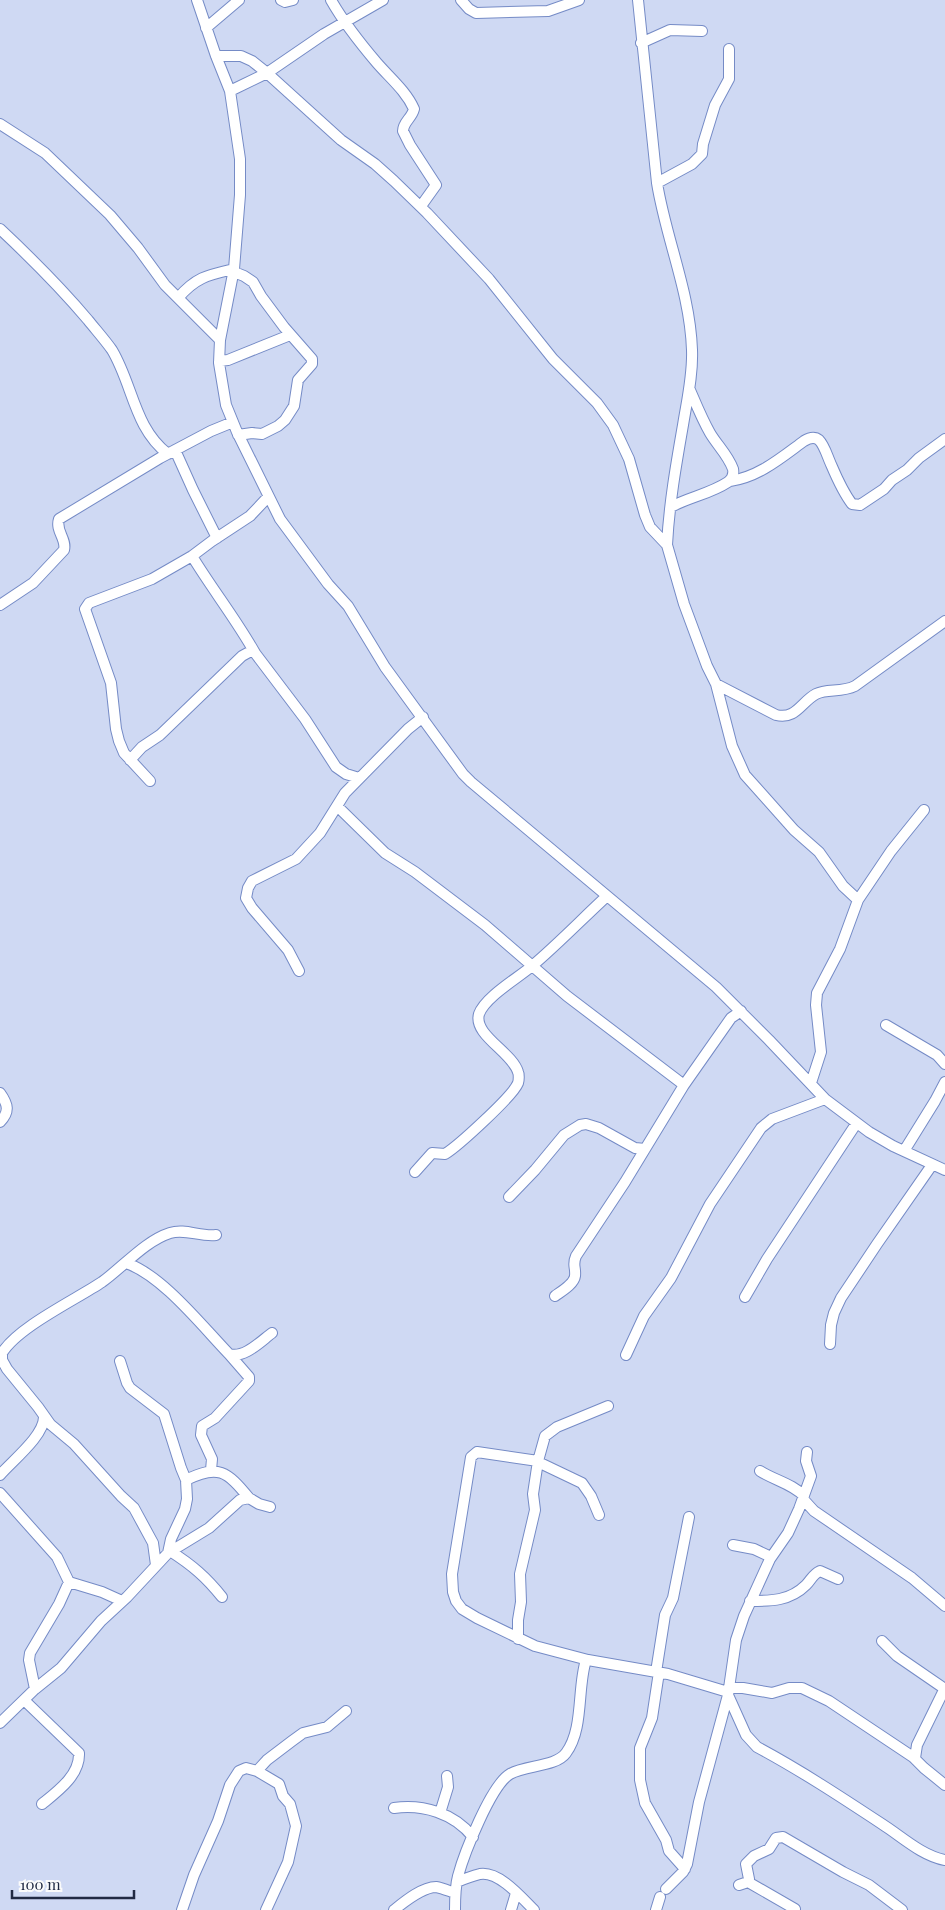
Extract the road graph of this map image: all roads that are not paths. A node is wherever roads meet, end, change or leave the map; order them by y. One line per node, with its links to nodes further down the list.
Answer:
1 (196, 0): 11 (street)
2 (239, 0): 11 (street)
3 (281, 0): 4 (street)
4 (293, 0)
5 (331, 0): 10 (street)
6 (383, 0): 10 (street)
7 (461, 0): 8 (street)
8 (579, 0)
9 (638, 0): 13 (street)
10 (344, 22): 16 (street); 20 (street)
11 (206, 28): 15 (street)
12 (702, 31): 13 (street)
13 (641, 43): 19 (street)
14 (729, 49): 19 (street)
15 (216, 56): 16 (street); 17 (street)
16 (267, 73): 17 (street); 20 (street)
17 (230, 91): 22 (street)
18 (0, 124): 23 (street)
19 (657, 183): 27 (street)
20 (420, 206): 36 (street)
21 (0, 229): 31 (street)
22 (234, 271): 23 (street); 24 (street); 25 (street)
23 (178, 298): 25 (street)
24 (290, 334): 26 (street); 29 (street)
25 (220, 340): 26 (street)
26 (219, 361): 28 (street)
27 (689, 389): 32 (street); 34 (street)
28 (233, 422): 29 (street); 31 (street)
29 (238, 436): 33 (street)
30 (945, 440): 32 (street)
31 (171, 452): 35 (street); 38 (street)
32 (730, 481): 34 (street)
33 (268, 497): 35 (street); 44 (street)
34 (670, 507): 36 (street)
35 (217, 538): 37 (street)
36 (667, 545): 43 (street)
37 (192, 556): 40 (street); 45 (street)
38 (0, 605)
39 (945, 620): 43 (street)
40 (248, 639): 41 (street); 42 (street)
41 (255, 652): 42 (street); 46 (street)
42 (242, 656): 45 (street)
43 (716, 684): 51 (street)
44 (423, 717): 46 (street); 50 (street)
45 (130, 760): 47 (street)
46 (359, 778): 48 (street)
47 (150, 781)
48 (337, 806): 52 (street); 53 (street)
49 (924, 810): 51 (street)
50 (607, 896): 52 (street); 54 (street)
51 (858, 900): 58 (street)
52 (532, 966): 59 (street); 68 (street)
53 (299, 972)
54 (741, 1011): 58 (street); 59 (street)
55 (886, 1024): 56 (street)
56 (945, 1064)
57 (945, 1082): 65 (street)
58 (811, 1083): 61 (street)
59 (684, 1085): 64 (street)
60 (0, 1094): 62 (street)
61 (825, 1099): 63 (street); 79 (street)
62 (0, 1122)
63 (856, 1124): 65 (street); 75 (street)
64 (644, 1149): 69 (street); 74 (street)
65 (904, 1151): 66 (street)
66 (932, 1165): 67 (street); 77 (street)
67 (945, 1170)
68 (415, 1172)
69 (509, 1197)
70 (216, 1235): 71 (street)
71 (142, 1250): 72 (street); 73 (street)
72 (126, 1263): 73 (street); 82 (street)
73 (142, 1270): 78 (street)
74 (555, 1296)
75 (745, 1297)
76 (272, 1333): 78 (street)
77 (830, 1344)
78 (229, 1354): 85 (street)
79 (626, 1355)
80 (120, 1361): 88 (street)
81 (608, 1406): 84 (street)
82 (44, 1417): 87 (street); 98 (street)
83 (807, 1452): 90 (street)
84 (538, 1462): 93 (street); 105 (street); 105 (street)
85 (212, 1470): 88 (street); 91 (street)
86 (760, 1471): 90 (street)
87 (0, 1475)
88 (186, 1480): 96 (street)
89 (0, 1493): 100 (street)
90 (803, 1497): 97 (street); 104 (street)
91 (249, 1498): 92 (street); 96 (street)
92 (270, 1507)
93 (599, 1515)
94 (689, 1517): 108 (street)
95 (733, 1545): 97 (street)
96 (169, 1552): 98 (street); 101 (street)
97 (771, 1557): 103 (street)
98 (156, 1565): 102 (street)
99 (838, 1579): 103 (street)
100 (68, 1582): 102 (street); 109 (street)
101 (222, 1597)
102 (122, 1601): 109 (street)
103 (750, 1601): 111 (street)
104 (945, 1606)
105 (518, 1638): 107 (street)
106 (882, 1641): 110 (street)
107 (586, 1660): 108 (street); 122 (street)
108 (658, 1672): 111 (street); 124 (street)
109 (36, 1688): 112 (street)
110 (945, 1689): 115 (street)
111 (728, 1692): 115 (street); 123 (street); 124 (street)
112 (24, 1700): 114 (street); 119 (street)
113 (346, 1711): 116 (street)
114 (0, 1723)
115 (915, 1758): 118 (street)
116 (257, 1771): 129 (street); 130 (street)
117 (447, 1776): 121 (street)
118 (945, 1785)
119 (42, 1804)
120 (394, 1808): 121 (street)
121 (440, 1813): 122 (street)
122 (473, 1837): 125 (street)
123 (945, 1860)
124 (685, 1868): 135 (street)
125 (457, 1882): 126 (street); 127 (street)
126 (455, 1893): 131 (street); 132 (street)
127 (516, 1893): 133 (street); 134 (street)
128 (795, 1908): 136 (street)
129 (182, 1910)
130 (266, 1910)
131 (394, 1910)
132 (455, 1910)
133 (510, 1910)
134 (534, 1910)
135 (656, 1910)
136 (902, 1910)

